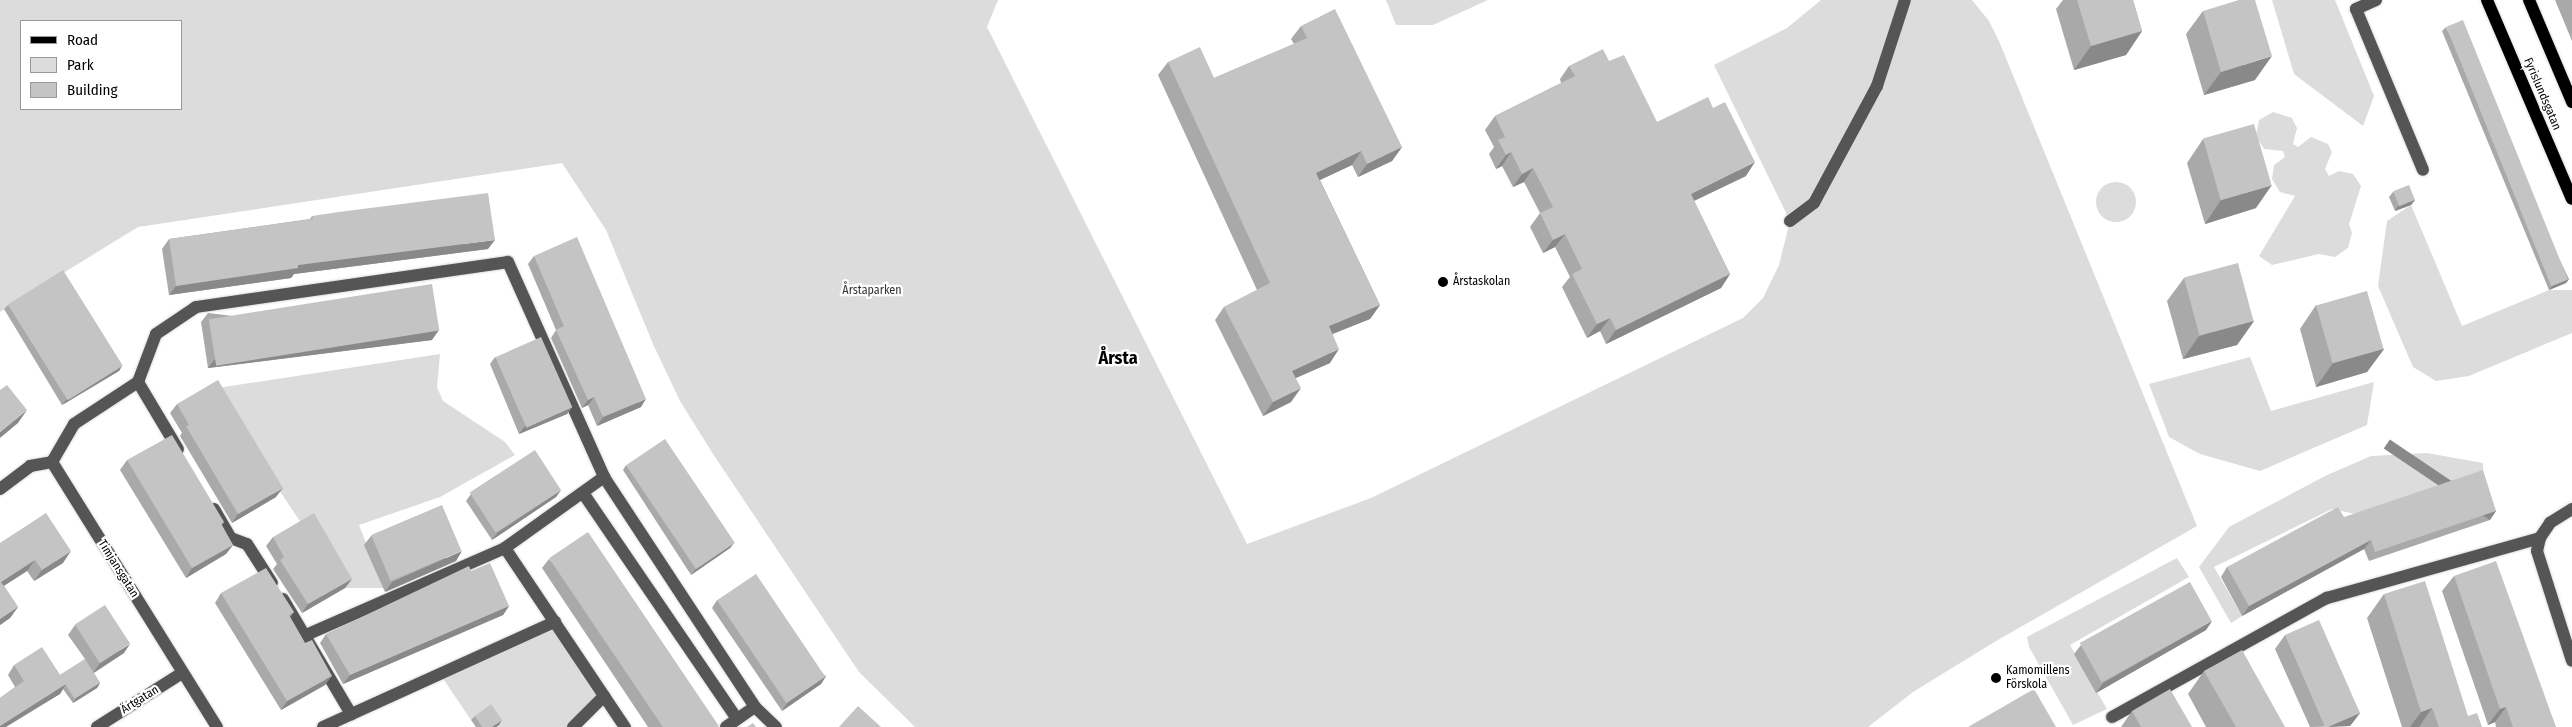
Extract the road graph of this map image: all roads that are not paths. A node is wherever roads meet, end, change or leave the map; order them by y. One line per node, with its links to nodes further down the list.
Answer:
1 (1905, 0): 9 (street)
2 (2376, 0): 5 (street)
3 (2487, 0): 8 (main road, Fyrislundsgatan)
4 (2529, 0): 6 (main road, Fyrislundsgatan)
5 (2354, 4): 7 (street)
6 (2572, 102)
7 (2423, 170)
8 (2572, 199)
9 (1790, 221)
10 (138, 382): 11 (street); 12 (street); 13 (street)
11 (52, 462): 14 (street); 23 (street, Timjansgatan)
12 (187, 464)
13 (604, 478): 15 (street); 25 (street)
14 (0, 489)
15 (583, 493): 19 (street); 28 (street)
16 (206, 497): 21 (street)
17 (2572, 509): 18 (street)
18 (2540, 538): 22 (street); 27 (street)
19 (505, 548): 20 (street); 21 (street)
20 (555, 622): 24 (street); 26 (street)
21 (306, 635): 26 (street)
22 (2572, 661)
23 (182, 673): 29 (street, Ärtgatan); 30 (street, Timjansgatan)
24 (604, 696): 32 (street); 33 (street)
25 (755, 707): 28 (street); 35 (street)
26 (351, 714): 31 (street)
27 (2112, 717)
28 (737, 720): 34 (street)
29 (97, 727)
30 (216, 727)
31 (323, 727)
32 (573, 727)
33 (625, 727)
34 (726, 727)
35 (776, 727)

